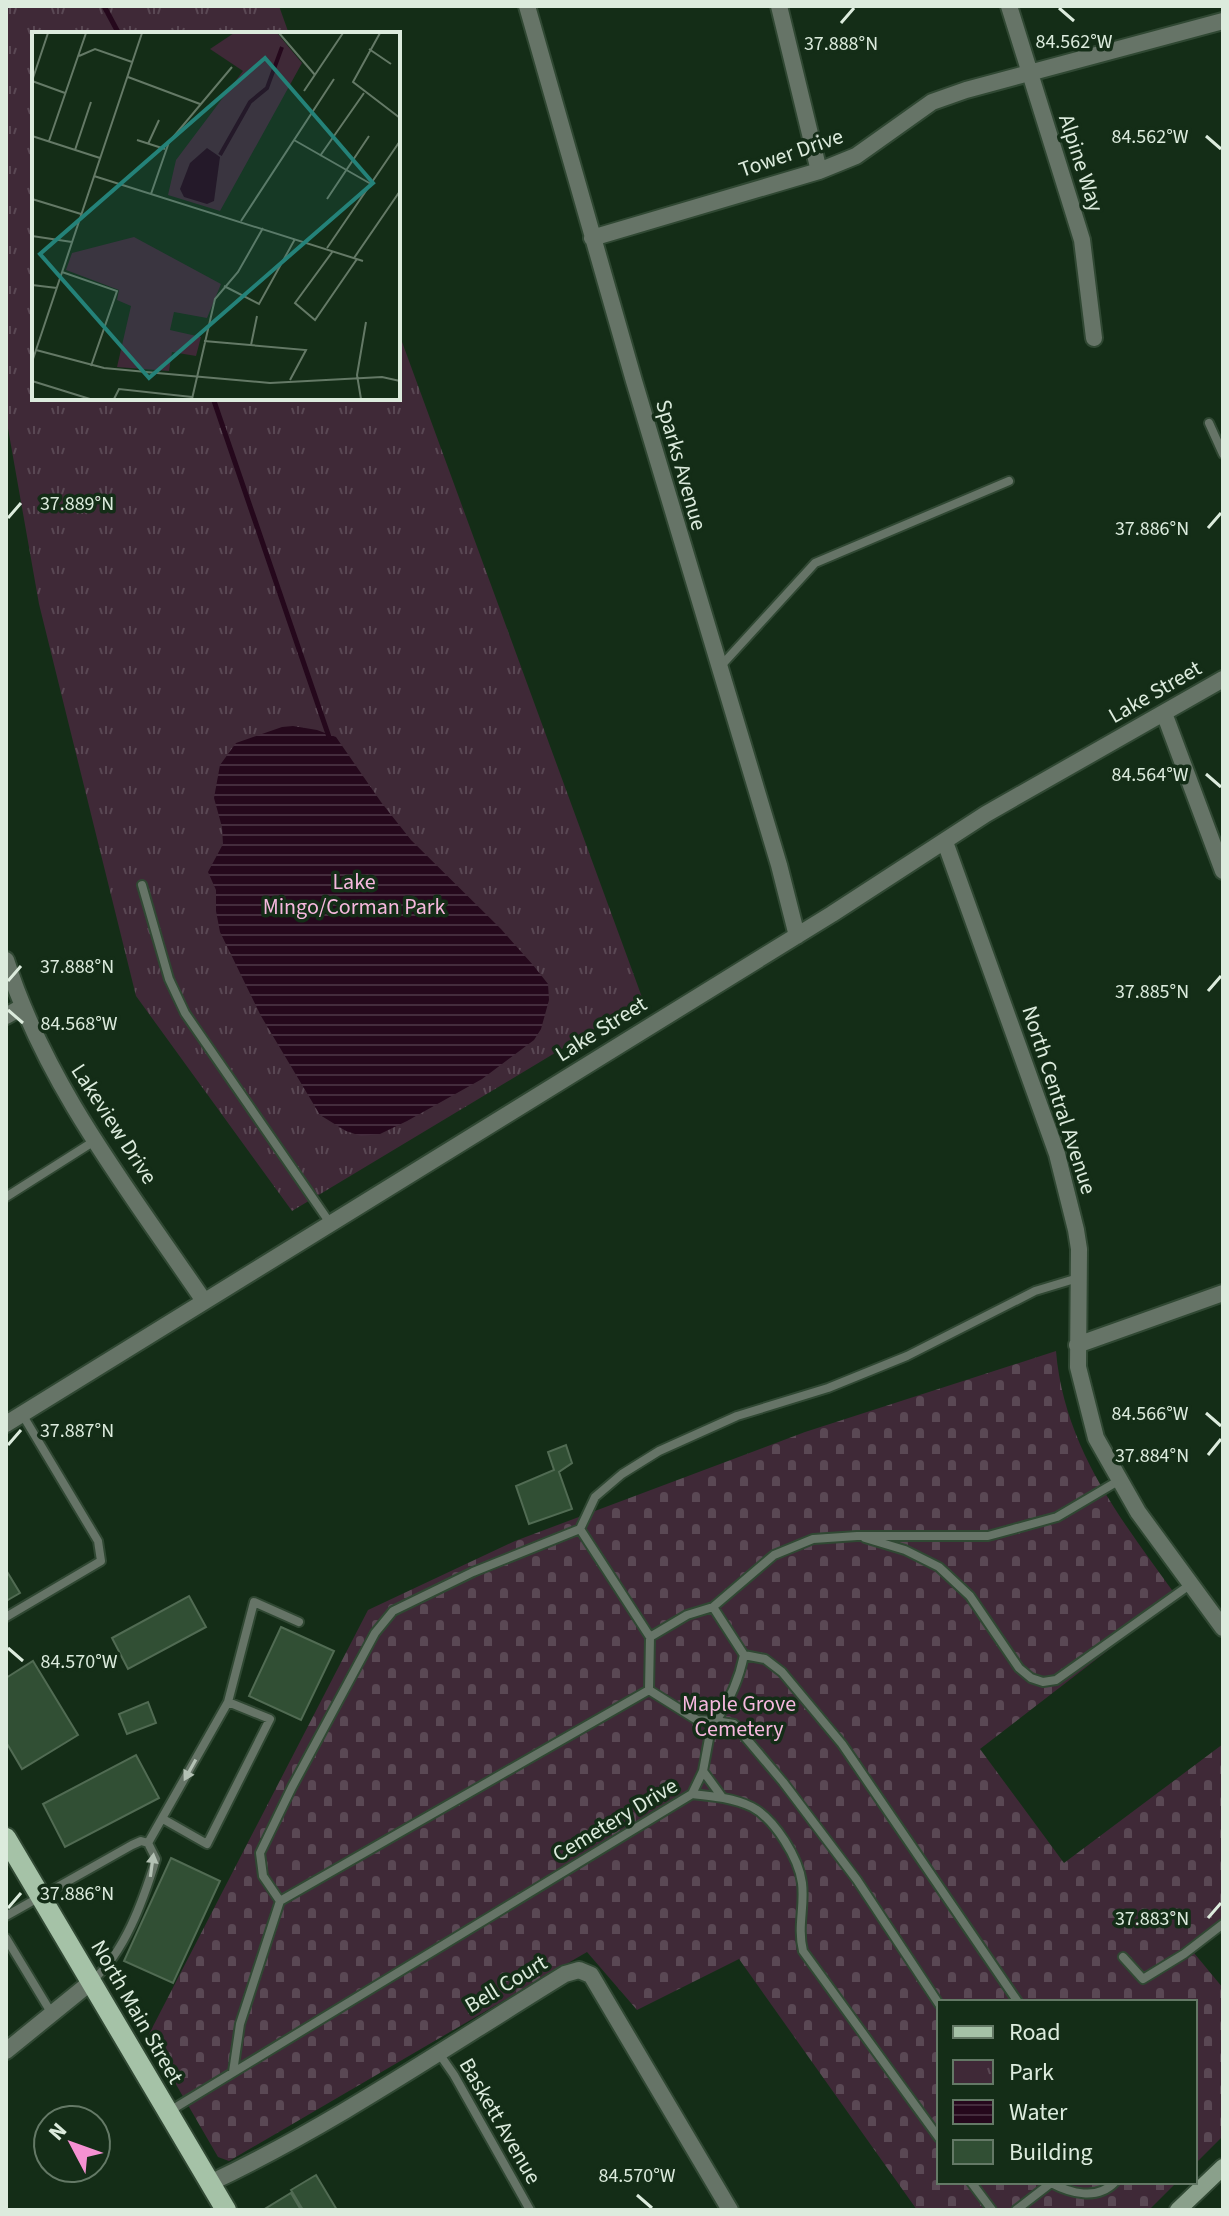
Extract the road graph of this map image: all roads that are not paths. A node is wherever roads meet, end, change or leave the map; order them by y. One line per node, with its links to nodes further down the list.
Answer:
1 (527, 6): 8 (street, Sparks Avenue)
2 (779, 6): 7 (street)
3 (1009, 6): 6 (street, Alpine Way)
4 (1219, 6): 5 (street)
5 (1223, 21): 6 (street, Tower Drive)
6 (1029, 73): 7 (street, Tower Drive); 9 (street, Alpine Way)
7 (819, 171): 8 (street, Tower Drive)
8 (592, 238): 13 (street, Sparks Avenue)
9 (1094, 338)
10 (1209, 423): 11 (lane)
11 (1223, 454)
12 (1009, 481): 13 (lane)
13 (719, 669): 19 (street, Sparks Avenue)
14 (1223, 679): 15 (street, Lake Street)
15 (1164, 713): 16 (street, Lake Street); 17 (street)
16 (945, 842): 19 (street, Lake Street); 26 (street, North Central Avenue)
17 (1223, 871)
18 (142, 885): 25 (lane)
19 (797, 936): 25 (street, Lake Street)
20 (6, 960): 21 (street, Lakeview Drive)
21 (22, 1007): 22 (street); 23 (street, Lakeview Drive)
22 (6, 1016)
23 (96, 1140): 24 (lane); 28 (street, Lakeview Drive)
24 (6, 1197)
25 (330, 1223): 28 (street, Lake Street)
26 (1078, 1278): 29 (street, North Central Avenue); 33 (lane)
27 (1223, 1293): 29 (street)
28 (204, 1301): 30 (street, Lake Street)
29 (1077, 1345): 32 (street, North Central Avenue)
30 (22, 1414): 31 (street, Lake Street); 37 (lane)
31 (6, 1424)
32 (1118, 1481): 34 (lane); 35 (street, North Central Avenue)
33 (580, 1529): 40 (lane); 52 (lane)
34 (857, 1536): 35 (lane); 36 (lane)
35 (1191, 1584): 39 (street, North Central Avenue)
36 (713, 1607): 40 (lane); 41 (lane)
37 (6, 1617)
38 (299, 1622): 43 (lane)
39 (1223, 1628)
40 (650, 1637): 42 (lane)
41 (744, 1655): 44 (lane); 58 (lane)
42 (649, 1690): 44 (lane); 52 (lane)
43 (228, 1702): 48 (lane, one-way to 48); 48 (lane)
44 (716, 1721): 45 (lane); 59 (lane)
45 (703, 1771): 46 (lane); 47 (lane)
46 (692, 1794): 47 (lane, Cemetery Drive); 63 (lane, Cemetery Drive)
47 (722, 1797): 65 (lane, Cemetery Drive)
48 (163, 1819): 50 (lane)
49 (6, 1838): 51 (main road, North Main Street)
50 (148, 1843): 51 (lane); 57 (lane, one-way to 50)
51 (41, 1896): 53 (lane); 57 (main road, North Main Street)
52 (280, 1901): 63 (lane)
53 (6, 1916)
54 (1223, 1924): 56 (lane)
55 (6, 1938): 60 (lane)
56 (1123, 1957)
57 (91, 1982): 60 (street); 64 (main road, North Main Street)
58 (1017, 2000)
59 (937, 2001)
60 (52, 2014): 61 (street)
61 (6, 2051)
62 (438, 2051): 67 (street, Bell Court); 73 (lane, Baskett Avenue); 74 (street, Bell Court)
63 (233, 2072): 64 (lane, Cemetery Drive)
64 (167, 2112): 67 (main road, North Main Street)
65 (937, 2135)
66 (1223, 2167): 77 (main road)
67 (210, 2183): 72 (main road, North Main Street)
68 (972, 2184): 75 (lane)
69 (1048, 2184): 76 (lane)
70 (1055, 2184): 71 (lane)
71 (1113, 2184)
72 (226, 2210)
73 (530, 2210)
74 (730, 2210)
75 (992, 2210)
76 (1016, 2210)
77 (1178, 2210)

